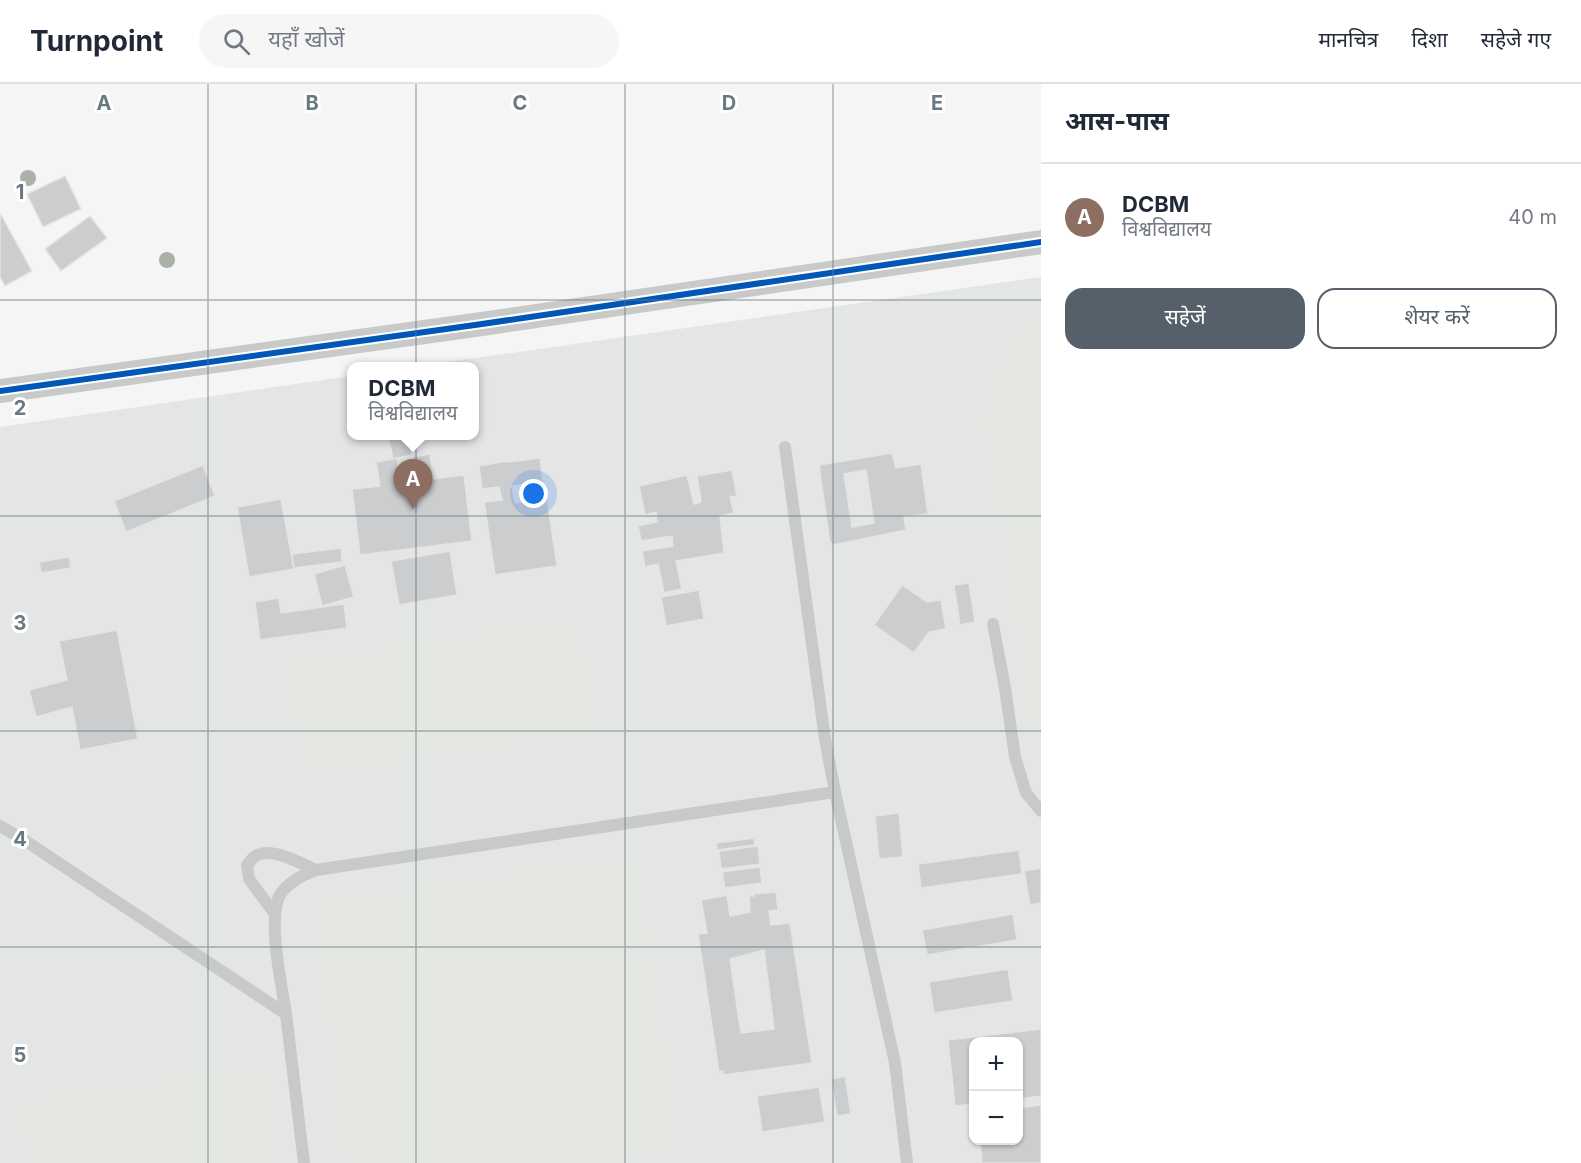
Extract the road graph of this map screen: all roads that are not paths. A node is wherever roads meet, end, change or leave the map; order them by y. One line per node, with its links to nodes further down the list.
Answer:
1 (1041, 242): 2 (street)
2 (0, 391)
3 (785, 447): 5 (lane)
4 (993, 624): 6 (lane)
5 (835, 792): 8 (lane); 12 (lane)
6 (1041, 811)
7 (0, 826): 10 (lane)
8 (316, 870): 9 (lane); 9 (lane)
9 (275, 914): 10 (lane)
10 (286, 1014): 11 (lane)
11 (304, 1163)
12 (907, 1163)

